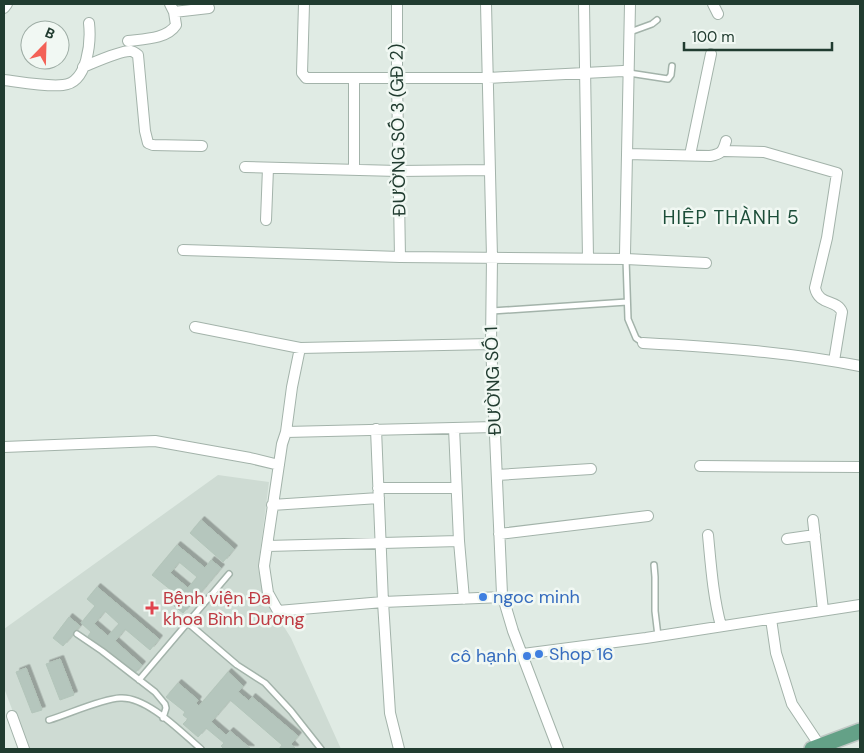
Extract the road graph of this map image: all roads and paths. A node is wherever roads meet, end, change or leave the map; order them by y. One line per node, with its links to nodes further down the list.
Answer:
1 (6, 4): 8 (street)
2 (304, 4): 21 (street)
3 (397, 4): 22 (street, ĐƯỜNG SỐ 3 (GĐ 2))
4 (486, 4): 23 (street, ĐƯỜNG SỐ 1)
5 (584, 4): 19 (street)
6 (630, 4): 14 (street)
7 (713, 4): 11 (street)
8 (4, 8)
9 (172, 8): 10 (street); 15 (street)
10 (209, 8)
11 (718, 14)
12 (657, 20): 14 (lane)
13 (89, 23): 18 (street)
14 (629, 32): 20 (street)
15 (128, 41)
16 (711, 54): 27 (street)
17 (672, 66): 20 (lane)
18 (83, 67): 24 (street); 25 (street)
19 (584, 73): 20 (street); 23 (street); 37 (street)
20 (629, 73): 26 (street)
21 (354, 78): 22 (street); 30 (street)
22 (396, 78): 23 (street); 31 (street, ĐƯỜNG SỐ 3 (GĐ 2))
23 (488, 78): 32 (street, ĐƯỜNG SỐ 1)
24 (4, 80)
25 (202, 146)
26 (627, 154): 27 (street); 38 (street)
27 (690, 155): 46 (street)
28 (245, 167): 29 (street)
29 (268, 168): 30 (street); 33 (street)
30 (354, 170): 31 (street)
31 (398, 170): 32 (street); 35 (street, ĐƯỜNG SỐ 3 (GĐ 2))
32 (490, 170): 36 (street, ĐƯỜNG SỐ 1)
33 (266, 220)
34 (183, 250): 35 (street)
35 (400, 257): 36 (street)
36 (492, 257): 37 (street); 41 (street, ĐƯỜNG SỐ 1)
37 (588, 258): 38 (street)
38 (626, 259): 39 (street); 40 (lane)
39 (706, 263)
40 (627, 302): 41 (lane); 43 (lane)
41 (492, 310): 44 (street, ĐƯỜNG SỐ 1)
42 (195, 327): 45 (street)
43 (642, 343): 46 (street)
44 (492, 344): 45 (street); 48 (street, ĐƯỜNG SỐ 1)
45 (300, 348): 51 (street)
46 (834, 361): 47 (street)
47 (860, 366)
48 (494, 427): 49 (street); 57 (street, ĐƯỜNG SỐ 1)
49 (454, 428): 50 (street); 58 (street)
50 (376, 430): 51 (street); 59 (street)
51 (286, 432): 53 (street)
52 (4, 447): 53 (street)
53 (279, 465): 60 (street)
54 (700, 466): 55 (street)
55 (860, 467)
56 (591, 469): 57 (street)
57 (496, 475): 63 (street, ĐƯỜNG SỐ 1)
58 (456, 488): 59 (street); 67 (street)
59 (379, 493): 60 (street); 68 (street)
60 (272, 505): 69 (street)
61 (648, 516): 63 (street)
62 (813, 520): 65 (street)
63 (499, 534): 72 (street, ĐƯỜNG SỐ 1)
64 (708, 535): 79 (street)
65 (815, 535): 66 (street); 76 (street)
66 (787, 539)
67 (459, 542): 68 (street); 73 (street)
68 (381, 544): 69 (street); 74 (street)
69 (266, 546): 74 (street)
70 (654, 565): 81 (lane)
71 (229, 574): 78 (lane)
72 (502, 597): 73 (street); 82 (street, ĐƯỜNG SỐ 1)
73 (464, 598): 74 (street)
74 (383, 602): 92 (street)
75 (860, 605): 76 (street)
76 (823, 610): 77 (street)
77 (771, 619): 79 (street); 89 (street)
78 (188, 623): 83 (lane); 88 (lane)
79 (722, 626): 81 (street)
80 (77, 634): 83 (lane)
81 (658, 636): 82 (street)
82 (522, 654): 93 (street, ĐƯỜNG SỐ 1)
83 (139, 680): 85 (lane)
84 (12, 716): 90 (street)
85 (163, 718): 86 (lane); 91 (lane)
86 (49, 720)
87 (860, 731): 89 (main road)
88 (318, 748)
89 (816, 748)
90 (24, 749)
91 (201, 749)
92 (399, 749)
93 (558, 749)

